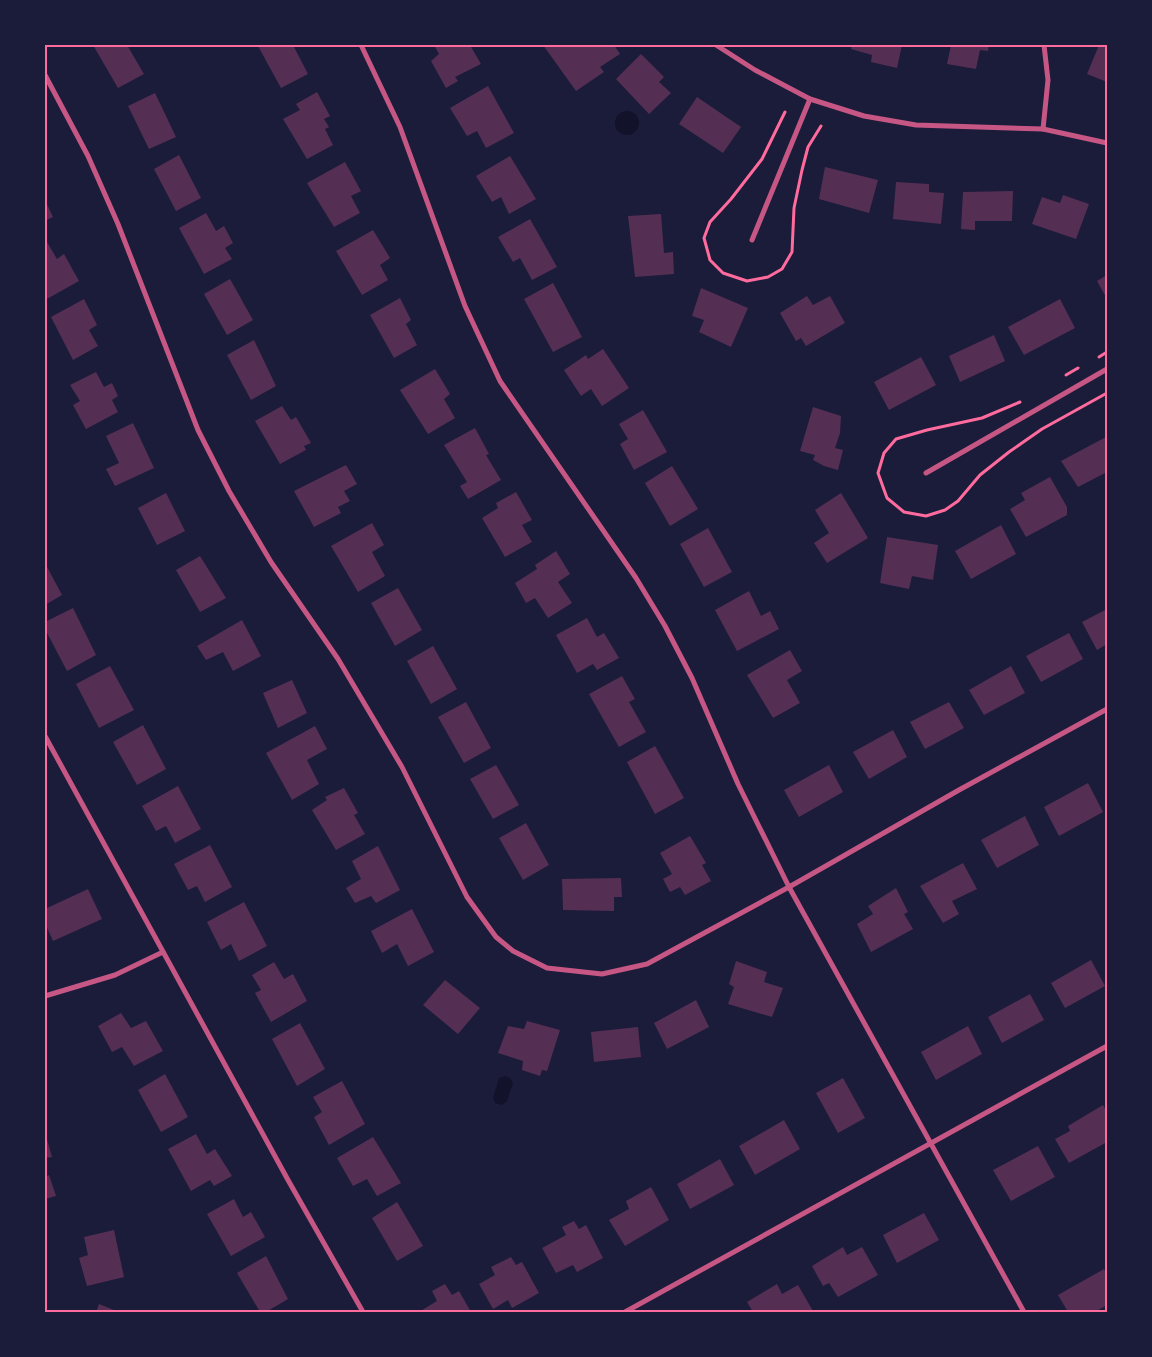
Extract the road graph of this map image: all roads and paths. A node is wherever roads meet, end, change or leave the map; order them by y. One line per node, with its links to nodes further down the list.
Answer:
1 (362, 45): 13 (street)
2 (716, 45): 5 (street)
3 (1044, 45): 6 (street)
4 (45, 75): 13 (street)
5 (810, 99): 6 (street); 8 (street)
6 (1043, 129): 7 (street)
7 (1107, 143)
8 (752, 240)
9 (1107, 369): 10 (street)
10 (926, 473)
11 (1107, 709): 13 (street)
12 (45, 736): 14 (street)
13 (789, 887): 17 (street)
14 (163, 952): 15 (street); 18 (street)
15 (45, 996)
16 (1107, 1046): 17 (street)
17 (931, 1143): 19 (street); 20 (street)
18 (363, 1312)
19 (626, 1312)
20 (1024, 1312)

